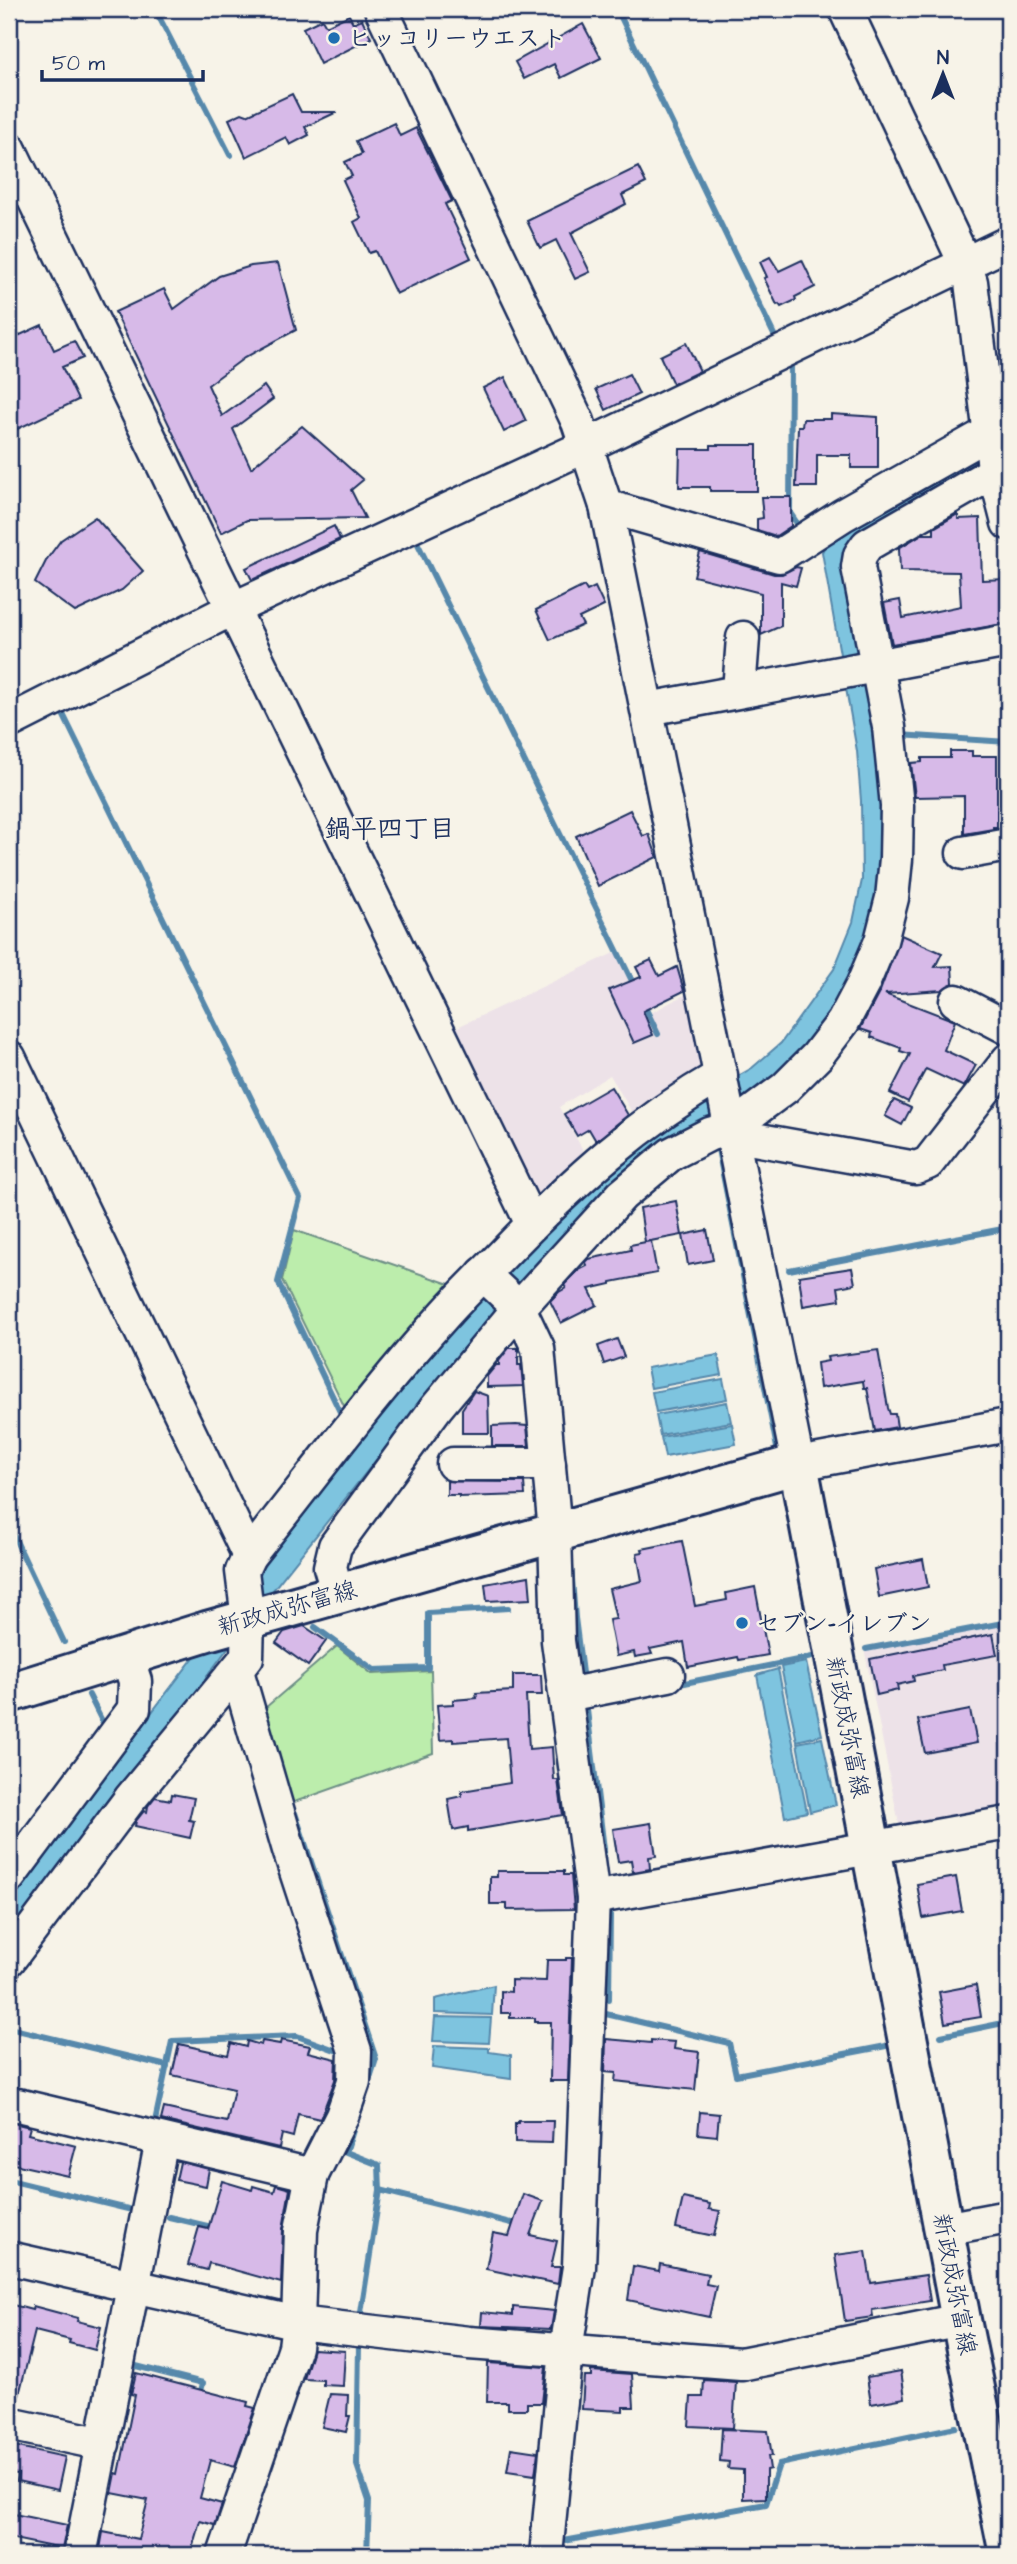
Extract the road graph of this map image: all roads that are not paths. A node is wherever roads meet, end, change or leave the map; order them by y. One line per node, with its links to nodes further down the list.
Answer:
1 (381, 9): 6 (street)
2 (845, 9): 5 (street)
3 (9, 148): 10 (street)
4 (1008, 243): 5 (street)
5 (965, 263): 6 (street); 7 (street)
6 (586, 446): 8 (street); 10 (street)
7 (997, 449): 8 (street); 9 (street); 13 (street)
8 (606, 506): 15 (street)
9 (1008, 523)
10 (232, 609): 16 (street); 25 (street)
11 (743, 638): 14 (street)
12 (1008, 641): 13 (street)
13 (878, 665): 14 (street); 24 (street)
14 (739, 691): 15 (street)
15 (648, 709): 23 (street)
16 (9, 722)
17 (1008, 845): 18 (street)
18 (963, 853)
19 (956, 1001): 20 (street)
20 (1008, 1028)
21 (9, 1057): 33 (street)
22 (1008, 1060): 24 (street)
23 (722, 1079): 24 (street); 25 (street)
24 (731, 1126): 27 (street); 31 (street)
25 (532, 1224): 26 (street)
26 (486, 1277): 27 (street); 33 (street)
27 (515, 1304): 30 (street); 34 (street)
28 (1008, 1425): 31 (street)
29 (453, 1464): 30 (street)
30 (549, 1464): 32 (street)
31 (798, 1464): 32 (main road, 新政成弥富線); 42 (main road, 新政成弥富線)
32 (555, 1532): 34 (main road, 新政成弥富線); 40 (street)
33 (249, 1556): 35 (street)
34 (338, 1594): 35 (main road, 新政成弥富線)
35 (253, 1613): 36 (main road, 新政成弥富線); 37 (street)
36 (127, 1657): 39 (main road, 新政成弥富線); 43 (street)
37 (237, 1671): 45 (street); 48 (street)
38 (668, 1675): 40 (street)
39 (9, 1693)
40 (577, 1693): 44 (street)
41 (1008, 1823): 42 (street)
42 (871, 1849): 44 (street); 50 (main road, 新政成弥富線)
43 (9, 1877)
44 (593, 1898): 55 (street)
45 (9, 1960)
46 (9, 2103): 47 (street)
47 (162, 2140): 48 (street); 52 (street)
48 (312, 2175): 54 (street)
49 (1008, 2217): 50 (street)
50 (944, 2229): 53 (main road, 新政成弥富線)
51 (9, 2258): 52 (street)
52 (134, 2287): 54 (street); 57 (street)
53 (961, 2320): 55 (street); 58 (main road, 新政成弥富線)
54 (298, 2323): 55 (street); 60 (street)
55 (566, 2350): 61 (street)
56 (9, 2424): 57 (street)
57 (103, 2444): 59 (street)
58 (1008, 2549)
59 (80, 2555)
60 (224, 2555)
61 (546, 2555)

